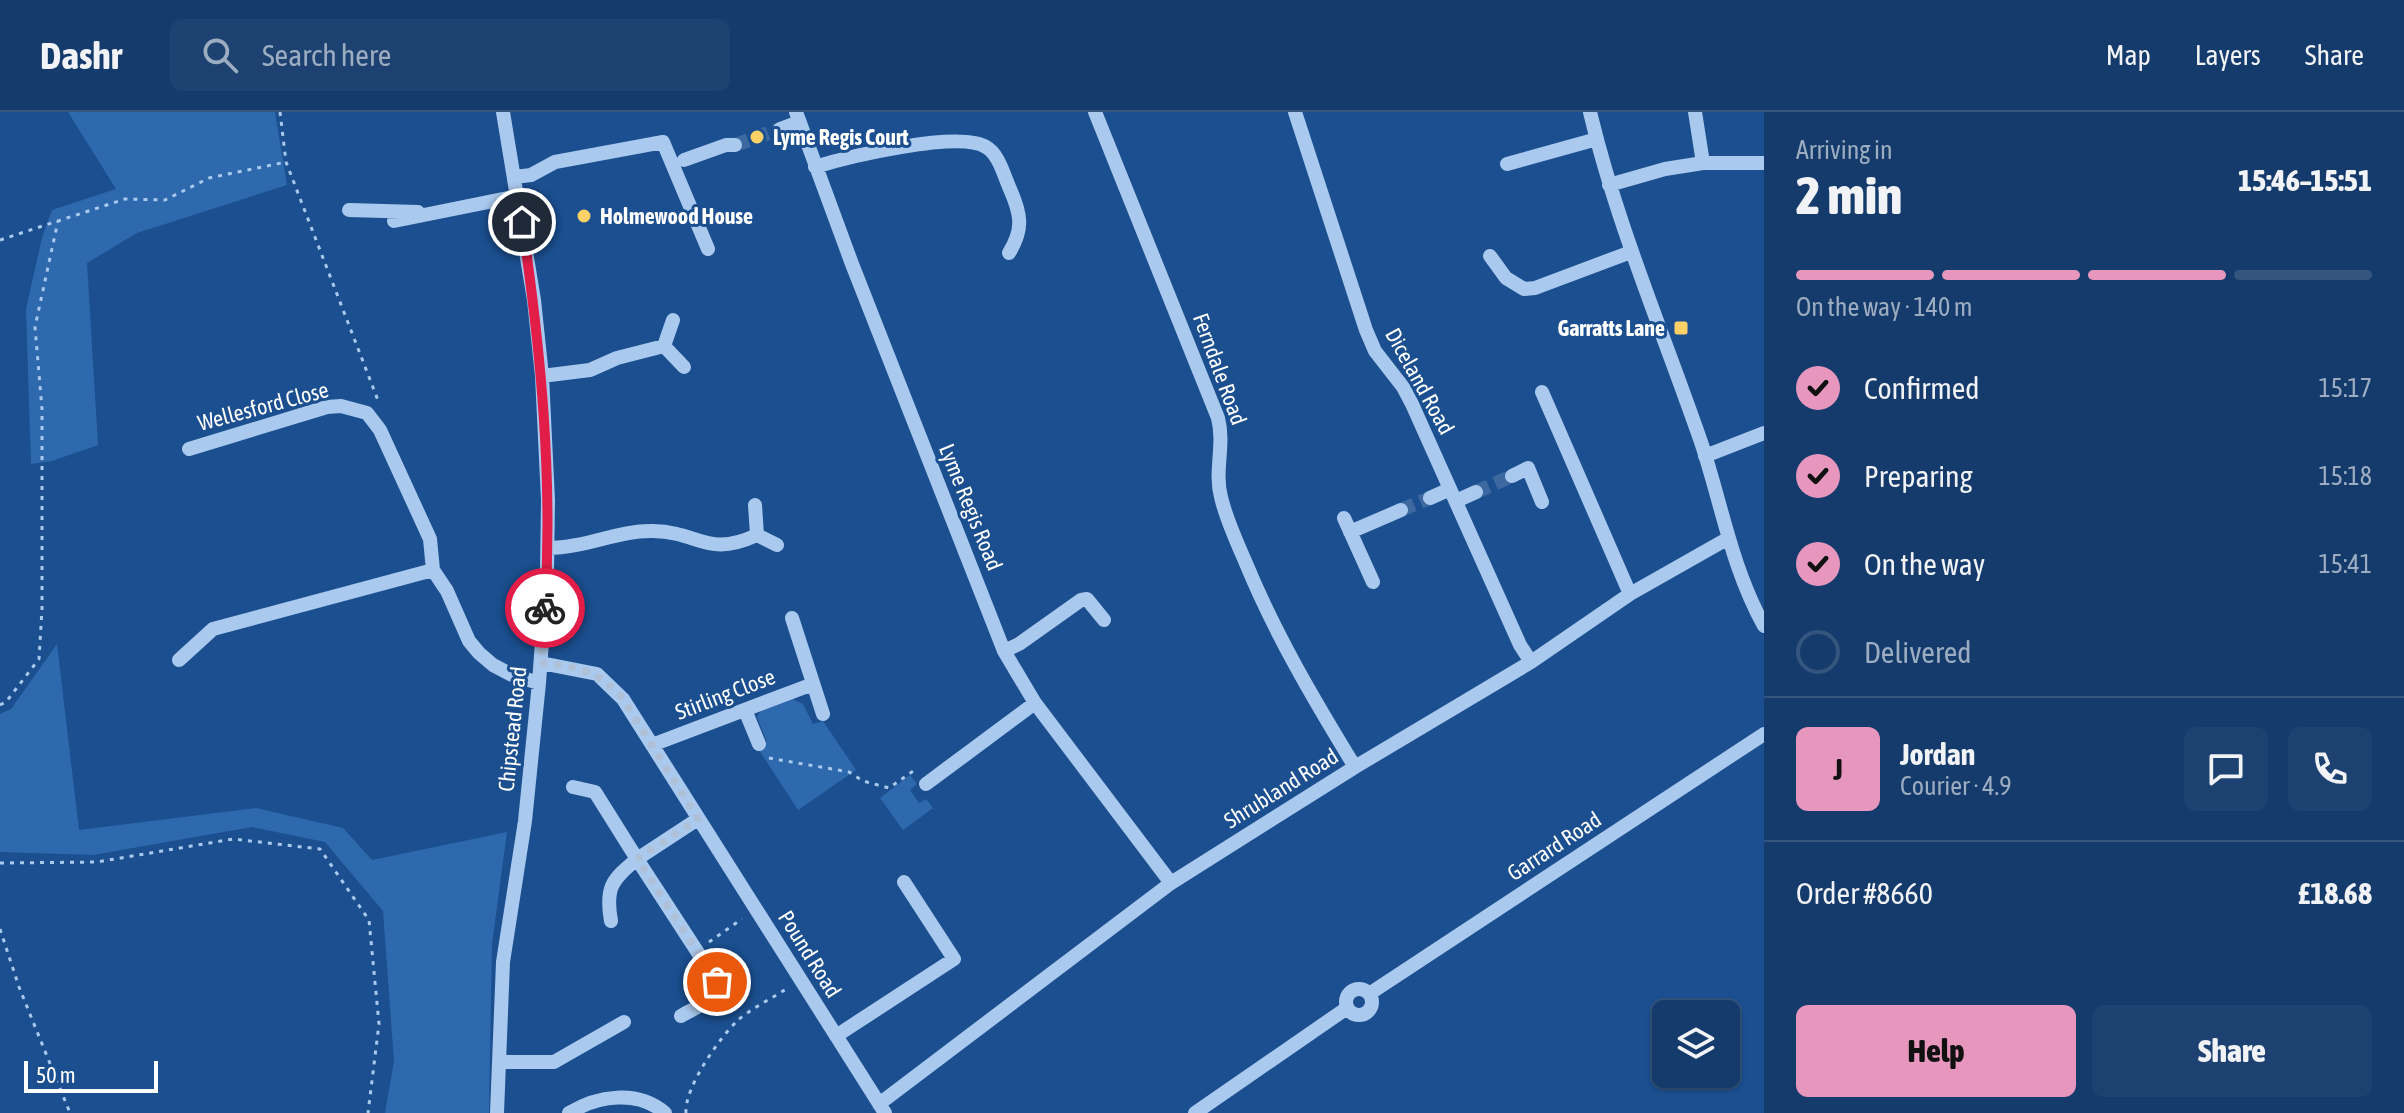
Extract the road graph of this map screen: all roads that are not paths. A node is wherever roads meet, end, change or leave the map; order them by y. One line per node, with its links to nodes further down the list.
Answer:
1 (503, 112): 15 (street, Chipstead Road)
2 (1095, 112): 62 (street, Ferndale Road)
3 (1295, 112): 35 (street, Diceland Road)
4 (1590, 112): 8 (street)
5 (1695, 112): 11 (street)
6 (798, 117): 7 (street); 14 (street, Lyme Regis Road)
7 (780, 129)
8 (1597, 139): 13 (street); 16 (street)
9 (735, 145): 10 (street)
10 (684, 160)
11 (1703, 163): 12 (street); 16 (street)
12 (1764, 163)
13 (1507, 164)
14 (815, 167): 23 (street); 50 (street, Lyme Regis Road)
15 (515, 177): 17 (street, Chipstead Road); 21 (street)
16 (1609, 185): 22 (street)
17 (518, 196): 19 (street); 28 (street, Chipstead Road)
18 (349, 210): 19 (street)
19 (426, 214): 20 (street)
20 (394, 221)
21 (708, 249)
22 (1631, 252): 24 (street); 32 (street)
23 (1009, 253)
24 (1490, 256)
25 (673, 320): 26 (street)
26 (664, 346): 27 (street); 28 (street)
27 (684, 367)
28 (542, 376): 43 (street, Chipstead Road)
29 (1542, 392): 46 (street)
30 (1764, 433): 32 (street)
31 (189, 449): 44 (street, Wellesford Close)
32 (1705, 456): 41 (street)
33 (1512, 476): 37 (street)
34 (1476, 492): 35 (street)
35 (1453, 495): 36 (street); 52 (street, Diceland Road)
36 (1430, 498)
37 (1542, 502)
38 (755, 505): 40 (street)
39 (1401, 510): 45 (street)
40 (757, 535): 42 (street); 43 (street)
41 (1727, 539): 46 (street, Shrubland Road); 49 (street)
42 (777, 545)
43 (548, 548): 53 (street, Chipstead Road)
44 (433, 570): 51 (street); 54 (street)
45 (1373, 582)
46 (1630, 594): 52 (street, Shrubland Road)
47 (792, 618): 55 (street)
48 (1104, 620): 50 (street)
49 (1764, 626)
50 (1004, 651): 56 (street, Lyme Regis Road)
51 (179, 660)
52 (1531, 662): 62 (street, Shrubland Road)
53 (541, 663): 54 (street, Chipstead Road); 61 (street, Pound Road)
54 (539, 683): 73 (street, Chipstead Road)
55 (813, 684): 57 (street, Stirling Close); 58 (street)
56 (1035, 703): 63 (street); 68 (street, Lyme Regis Road)
57 (745, 710): 60 (street); 61 (street, Stirling Close)
58 (823, 714)
59 (1764, 734): 78 (street, Garrard Road)
60 (759, 744)
61 (652, 745): 65 (street, Pound Road)
62 (1355, 767): 68 (street, Shrubland Road)
63 (926, 784)
64 (573, 787): 66 (street)
65 (698, 819): 66 (street); 72 (street, Pound Road)
66 (637, 859): 69 (street); 70 (street)
67 (904, 882): 72 (street)
68 (1171, 883): 74 (street, Shrubland Road)
69 (611, 921)
70 (681, 1016)
71 (624, 1022): 73 (street)
72 (836, 1036): 74 (street, Pound Road)
73 (499, 1062): 75 (street, Chipstead Road)
74 (882, 1109)
75 (497, 1113)
76 (569, 1113): 77 (street)
77 (665, 1113)
78 (1195, 1113)

